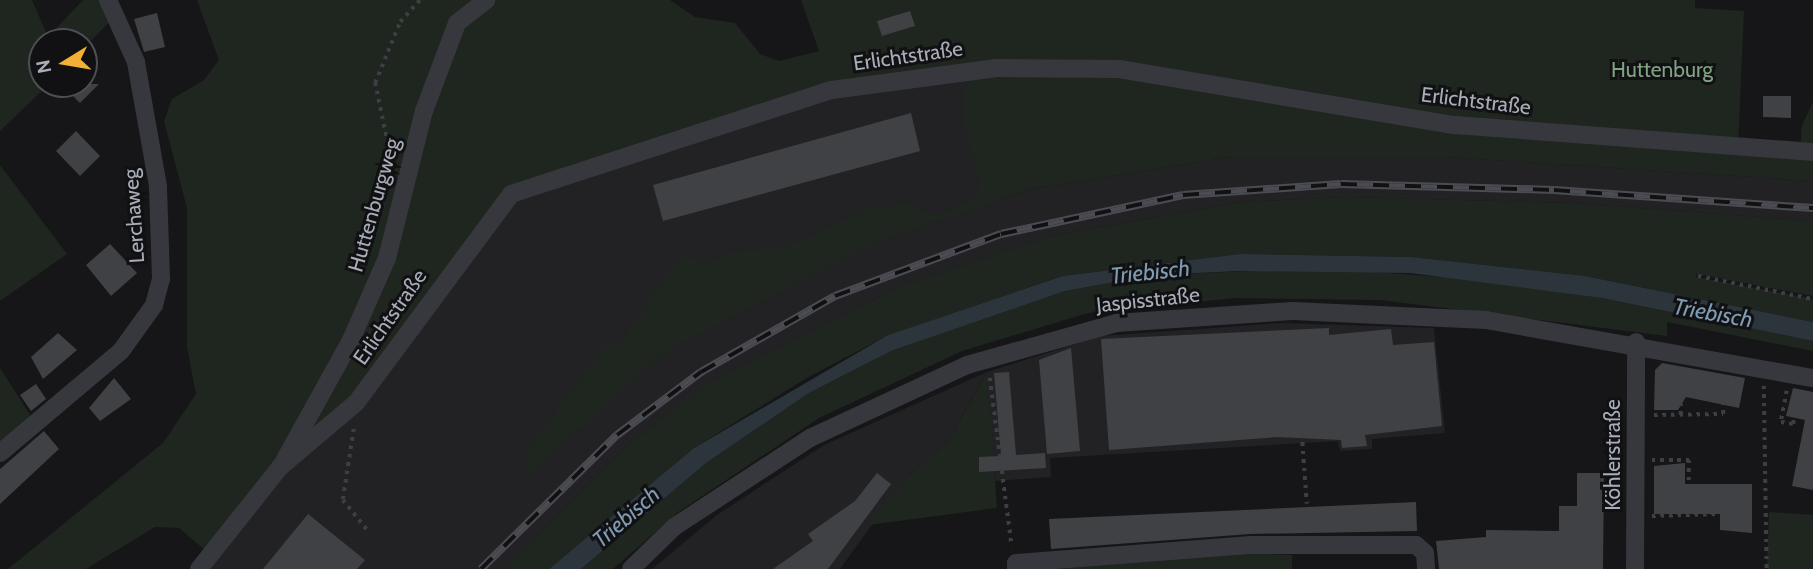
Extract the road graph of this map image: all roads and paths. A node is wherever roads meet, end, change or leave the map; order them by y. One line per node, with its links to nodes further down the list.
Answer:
1 (108, 0): 22 (street, Lerchaweg)
2 (420, 0): 7 (path)
3 (473, 0): 5 (street, Huttenburgweg)
4 (486, 0): 5 (street)
5 (457, 23): 24 (street, Huttenburgweg)
6 (1813, 152): 16 (street, Erlichtstraße)
7 (393, 168)
8 (1698, 276): 9 (path)
9 (1813, 299)
10 (1636, 342): 11 (street, Jaspisstraße); 12 (street, Jaspisstraße); 18 (street, Köhlerstraße)
11 (988, 358): 30 (path); 32 (street, Jaspisstraße)
12 (1763, 368): 13 (street, Jaspisstraße); 35 (path)
13 (1791, 374): 14 (street, Jaspisstraße); 20 (path)
14 (1813, 378)
15 (1681, 403): 19 (path)
16 (356, 404): 24 (street, Erlichtstraße); 29 (path)
17 (1723, 404): 19 (path)
18 (1636, 415): 19 (path); 23 (street, Köhlerstraße)
19 (1681, 415)
20 (1794, 417)
21 (1302, 434): 26 (path)
22 (0, 453)
23 (1635, 460): 25 (path); 28 (street, Köhlerstraße)
24 (280, 467): 31 (street, Erlichtstraße)
25 (1689, 484)
26 (1307, 504)
27 (1717, 514): 28 (path)
28 (1635, 516): 34 (street, Köhlerstraße)
29 (368, 531)
30 (1016, 566): 33 (street)
31 (199, 569)
32 (631, 569)
33 (1426, 569)
34 (1634, 569)
35 (1767, 569)

